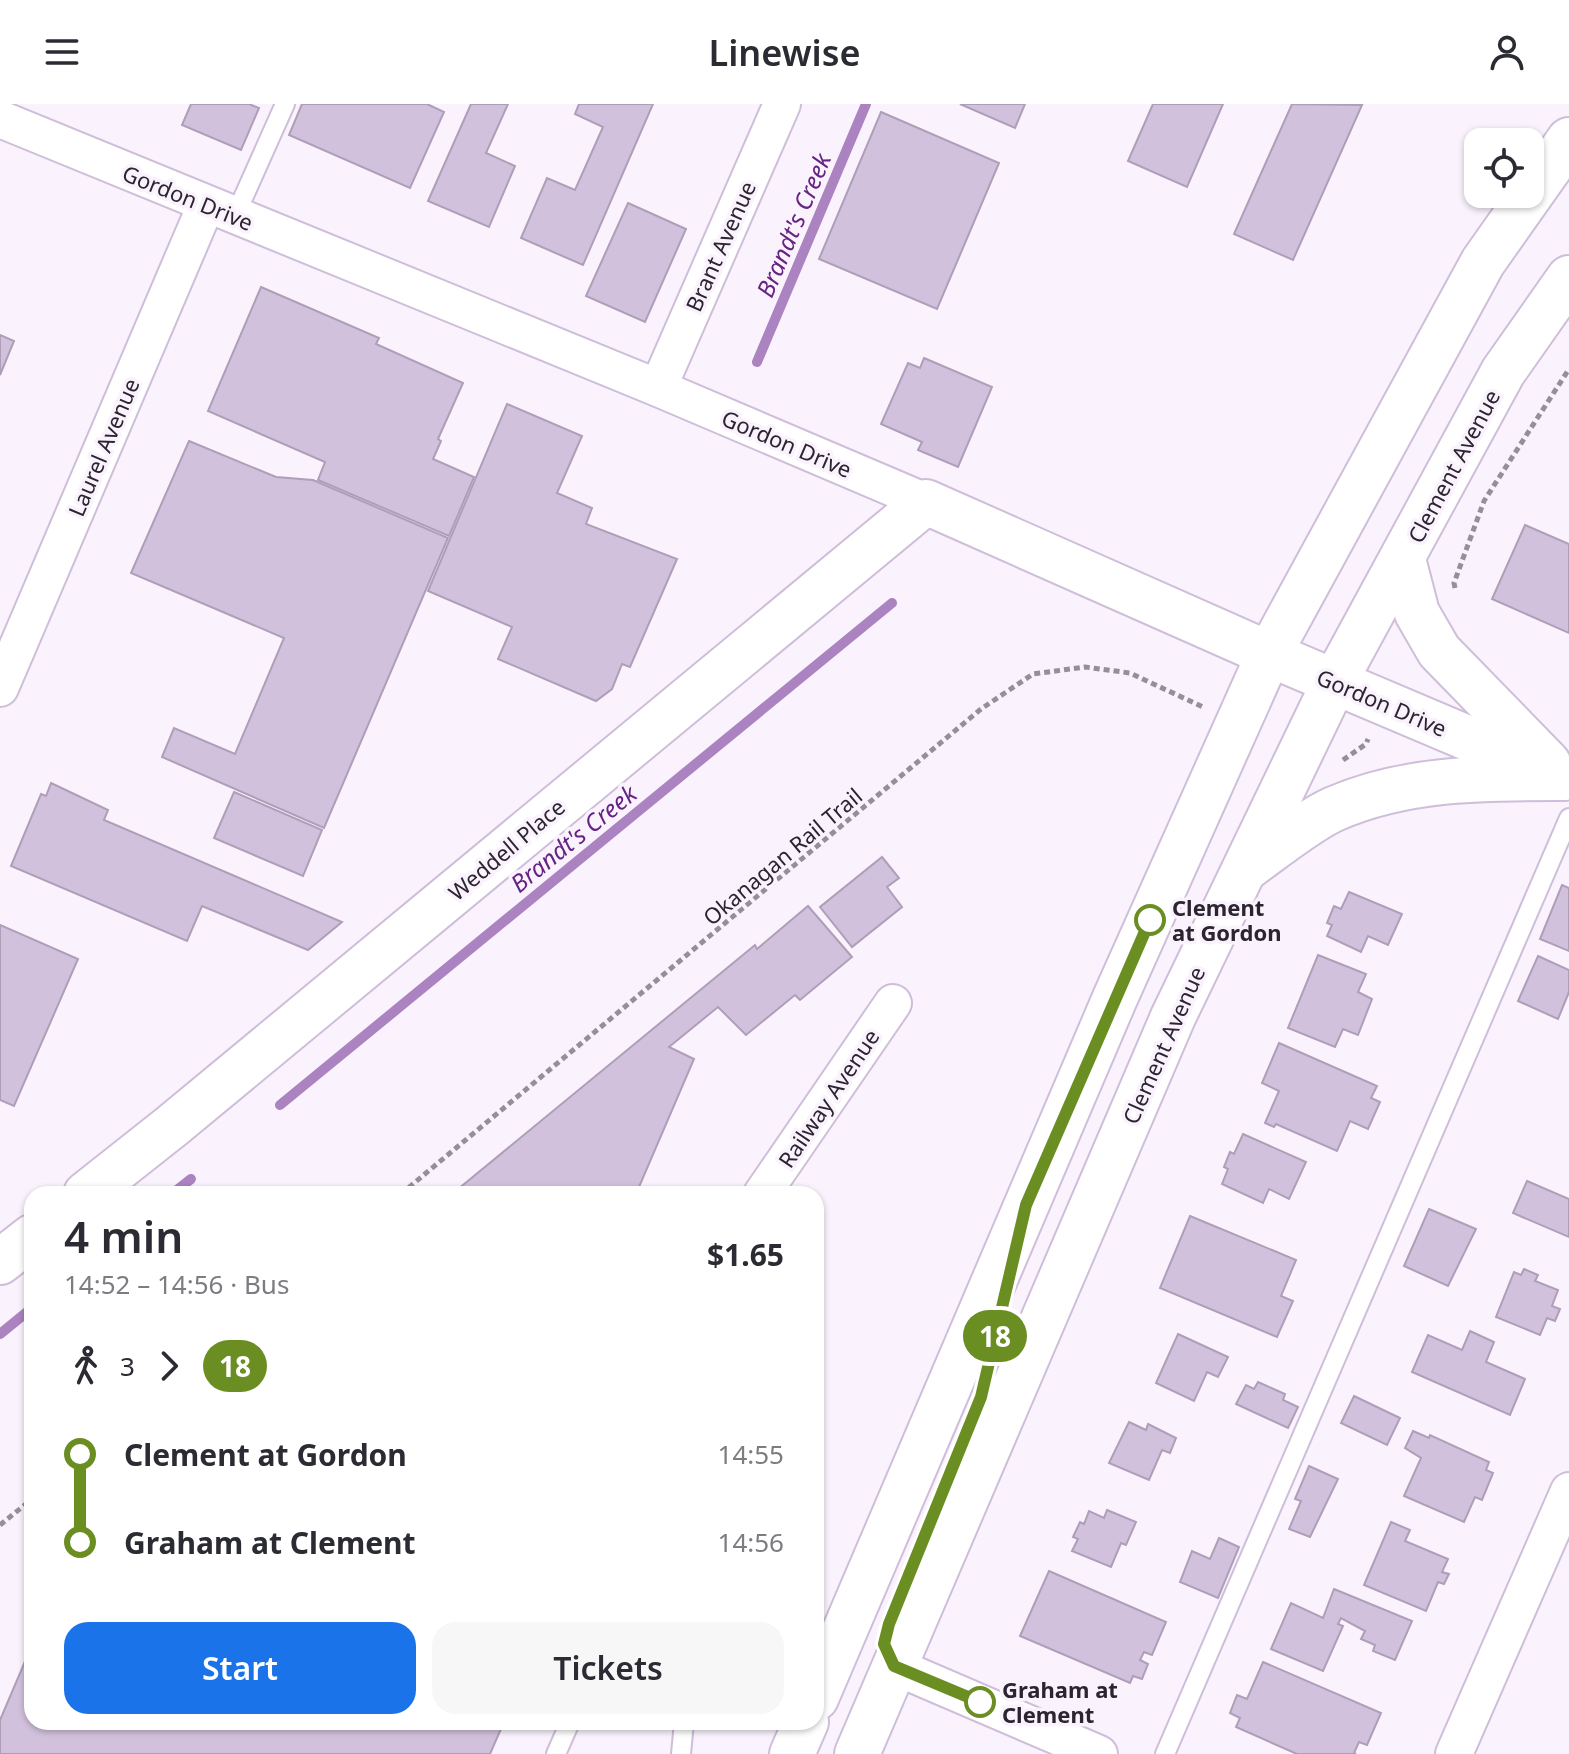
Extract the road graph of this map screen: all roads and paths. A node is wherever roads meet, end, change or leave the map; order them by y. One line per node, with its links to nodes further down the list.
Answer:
1 (285, 104): 5 (lane)
2 (782, 104): 8 (street, Brant Avenue)
3 (0, 119): 5 (street, Gordon Drive)
4 (1569, 140): 12 (main road)
5 (221, 211): 8 (street, Gordon Drive); 14 (street, Laurel Avenue)
6 (1569, 278): 10 (main road, Clement Avenue)
7 (1569, 369): 11 (path)
8 (658, 388): 9 (street, Gordon Drive)
9 (926, 502): 12 (main road, Gordon Drive); 21 (main road, Weddell Place)
10 (1403, 559): 13 (main road, Clement Avenue); 18 (main road)
11 (1456, 597)
12 (1269, 654): 13 (main road, Gordon Drive); 24 (main road)
13 (1335, 681): 18 (main road, Gordon Drive); 19 (main road, Clement Avenue)
14 (0, 688)
15 (1218, 709): 22 (path, Okanagan Rail Trail)
16 (1366, 744): 17 (path)
17 (1340, 762)
18 (1567, 793): 19 (main road); 41 (lane)
19 (1245, 869): 32 (main road, Clement Avenue)
20 (893, 1003): 23 (street, Railway Avenue)
21 (96, 1186)
22 (411, 1186)
23 (767, 1186)
24 (1026, 1205): 30 (main road); 32 (main road)
25 (24, 1243): 26 (main road)
26 (0, 1262)
27 (1569, 1491): 42 (street)
28 (24, 1506): 29 (path)
29 (0, 1525)
30 (828, 1637): 31 (main road)
31 (824, 1657)
32 (894, 1666): 39 (main road, Clement Avenue); 40 (street)
33 (566, 1730): 36 (lane)
34 (683, 1730): 37 (lane)
35 (802, 1730): 38 (main road)
36 (556, 1754)
37 (681, 1754)
38 (792, 1754)
39 (857, 1754)
40 (1099, 1754)
41 (1165, 1754)
42 (1454, 1754)

